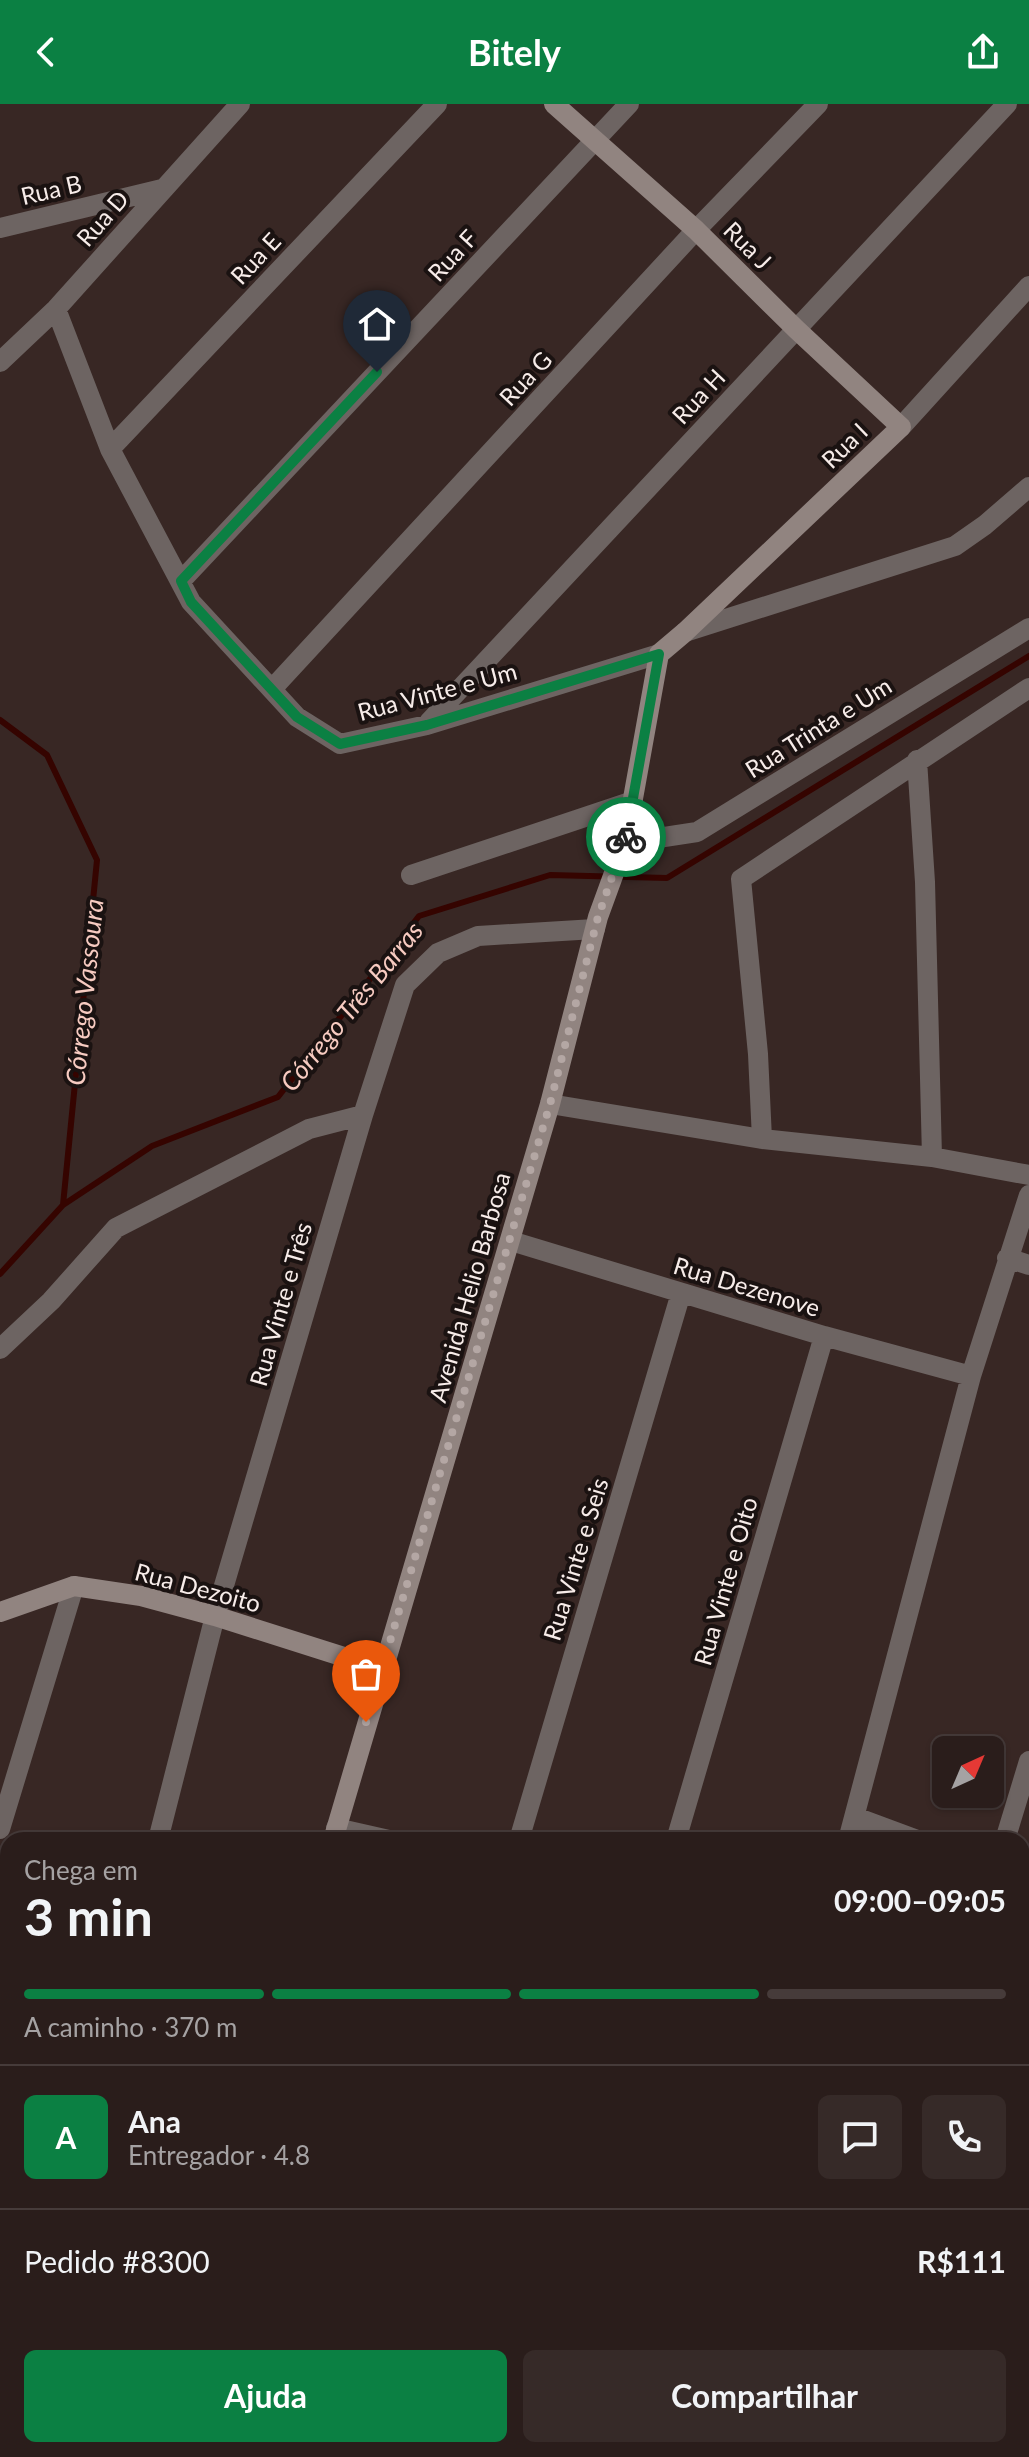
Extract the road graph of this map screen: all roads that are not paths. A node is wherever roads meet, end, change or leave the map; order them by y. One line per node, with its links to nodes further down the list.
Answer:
1 (240, 104): 8 (street, Rua D)
2 (437, 104): 16 (street, Rua E)
3 (554, 104): 7 (street, Rua J)
4 (629, 104): 7 (street, Rua F)
5 (818, 104): 10 (street, Rua G)
6 (1007, 104): 13 (street, Rua H)
7 (594, 141): 10 (street, Rua J); 18 (street, Rua F)
8 (162, 189): 9 (street, Rua B); 12 (street, Rua D)
9 (0, 228)
10 (696, 230): 13 (street, Rua J); 23 (street, Rua G)
11 (1029, 286): 15 (street, Rua I)
12 (56, 309): 14 (street, Rua D); 16 (street, Rua Vinte e Um)
13 (796, 329): 15 (street, Rua J); 24 (street, Rua H)
14 (0, 362)
15 (901, 427): 20 (street, Rua I)
16 (110, 449): 18 (street, Rua Vinte e Um)
17 (1029, 487): 20 (street, Rua Vinte e Um)
18 (181, 581): 23 (street, Rua Vinte e Um)
19 (1029, 628): 27 (street, Rua Trinta e Um)
20 (685, 632): 21 (street, Rua Vinte e Um)
21 (659, 654): 24 (street, Rua Vinte e Um); 26 (street, Avenida Helio Barbosa)
22 (1029, 688): 25 (street)
23 (272, 689): 24 (street, Rua Vinte e Um)
24 (427, 725)
25 (917, 760): 32 (street); 33 (street)
26 (633, 801): 27 (street, Avenida Helio Barbosa); 28 (street)
27 (625, 843): 29 (street, Avenida Helio Barbosa)
28 (411, 875)
29 (597, 923): 30 (street, Avenida Helio Barbosa); 31 (street, Rua Vinte e Três)
30 (550, 1104): 32 (street); 36 (street, Avenida Helio Barbosa)
31 (363, 1115): 41 (street); 45 (street, Rua Vinte e Três)
32 (762, 1139): 33 (street)
33 (932, 1157): 34 (street)
34 (1029, 1175)
35 (1029, 1195): 37 (street)
36 (511, 1241): 39 (street, Rua Dezenove); 46 (street, Avenida Helio Barbosa)
37 (1007, 1258): 38 (street); 42 (street)
38 (1029, 1265)
39 (681, 1293): 40 (street, Rua Dezenove); 52 (street, Rua Vinte e Seis)
40 (824, 1336): 42 (street, Rua Dezenove); 53 (street, Rua Vinte e Oito)
41 (0, 1349)
42 (971, 1376): 48 (street)
43 (74, 1586): 44 (street, Rua Dezoito); 45 (street, Rua Dezoito); 49 (street)
44 (0, 1612)
45 (215, 1616): 46 (street, Rua Dezoito); 50 (street, Rua Vinte e Três)
46 (382, 1669): 51 (street, Avenida Helio Barbosa)
47 (1029, 1761): 56 (street)
48 (855, 1817): 54 (street); 55 (street)
49 (0, 1829)
50 (160, 1832)
51 (335, 1832)
52 (521, 1832)
53 (678, 1832)
54 (850, 1832)
55 (895, 1832)
56 (1007, 1832)

